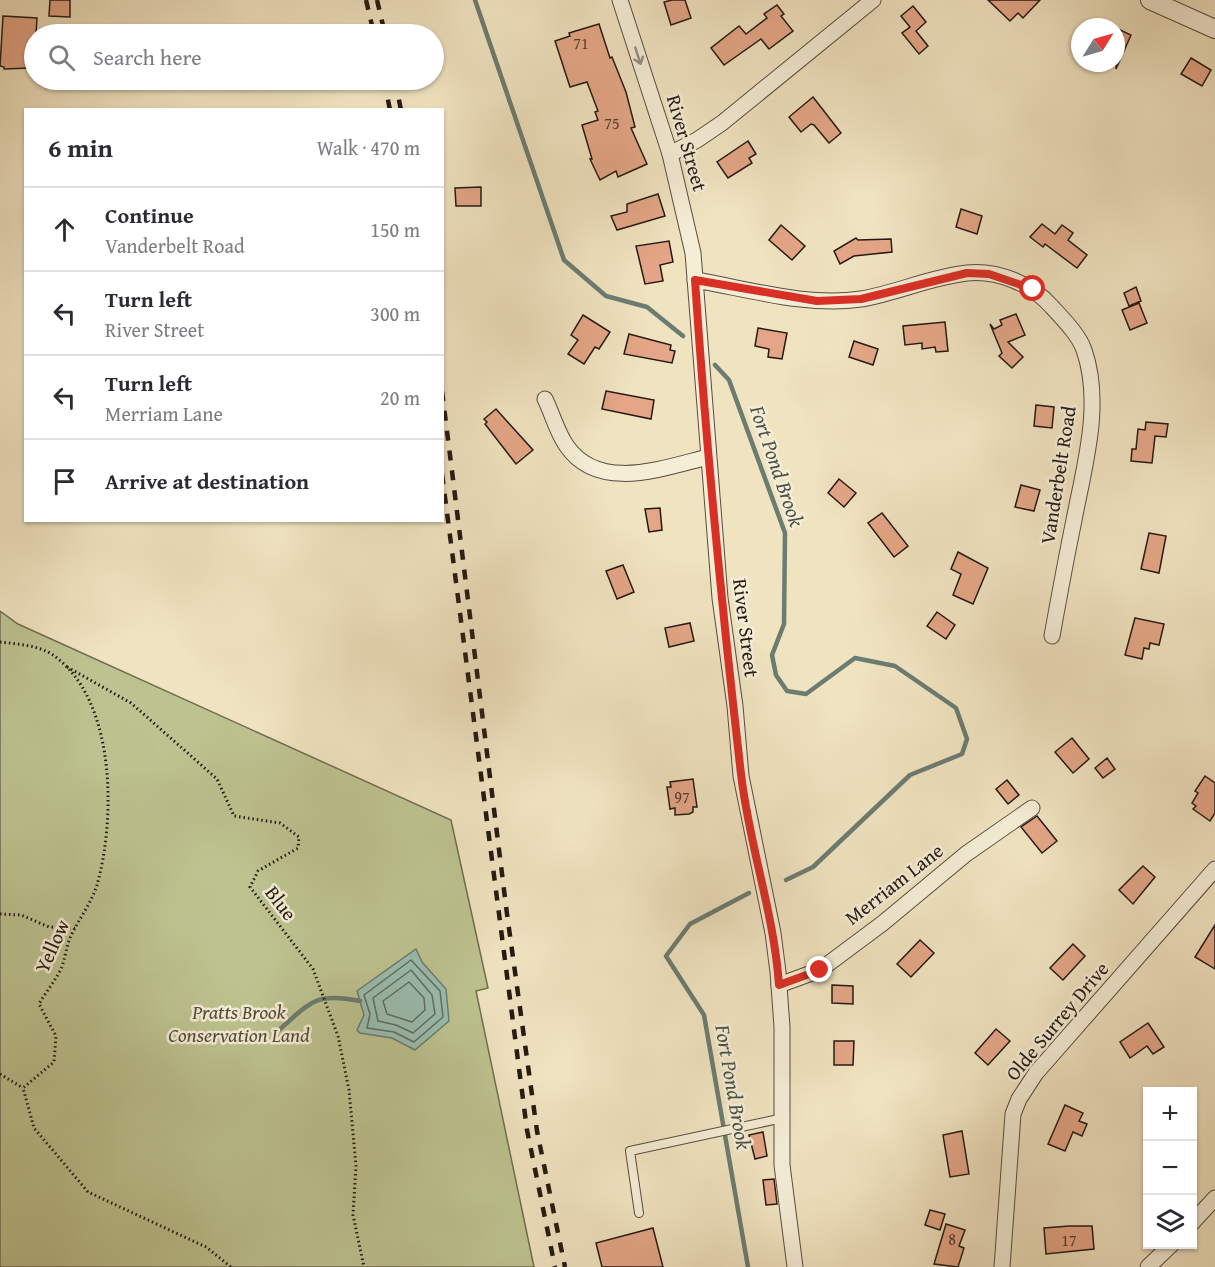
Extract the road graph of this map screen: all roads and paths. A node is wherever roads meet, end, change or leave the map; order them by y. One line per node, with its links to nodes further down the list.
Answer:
1 (620, 0): 5 (street, River Street, one-way to 5)
2 (873, 0): 5 (street)
3 (1150, 0): 4 (street)
4 (1215, 29)
5 (670, 154): 6 (street, River Street)
6 (695, 280): 8 (street, River Street); 9 (street, Vanderbelt Road)
7 (545, 399): 8 (street)
8 (708, 457): 16 (street, River Street)
9 (1052, 636)
10 (0, 642): 11 (path, Yellow)
11 (61, 663): 15 (path, Yellow); 26 (path, Blue)
12 (1032, 808): 16 (street, Merriam Lane)
13 (1215, 869): 28 (street, Olde Surrey Drive)
14 (0, 914): 15 (path)
15 (75, 928): 18 (path, Yellow)
16 (779, 985): 19 (street, River Street)
17 (0, 1074): 18 (path)
18 (23, 1088): 25 (path)
19 (783, 1118): 21 (lane); 27 (street, River Street)
20 (1215, 1198): 22 (street)
21 (639, 1213)
22 (1197, 1218)
23 (1169, 1249): 24 (street)
24 (1156, 1265)
25 (231, 1267)
26 (364, 1267)
27 (795, 1267)
28 (1002, 1267)

